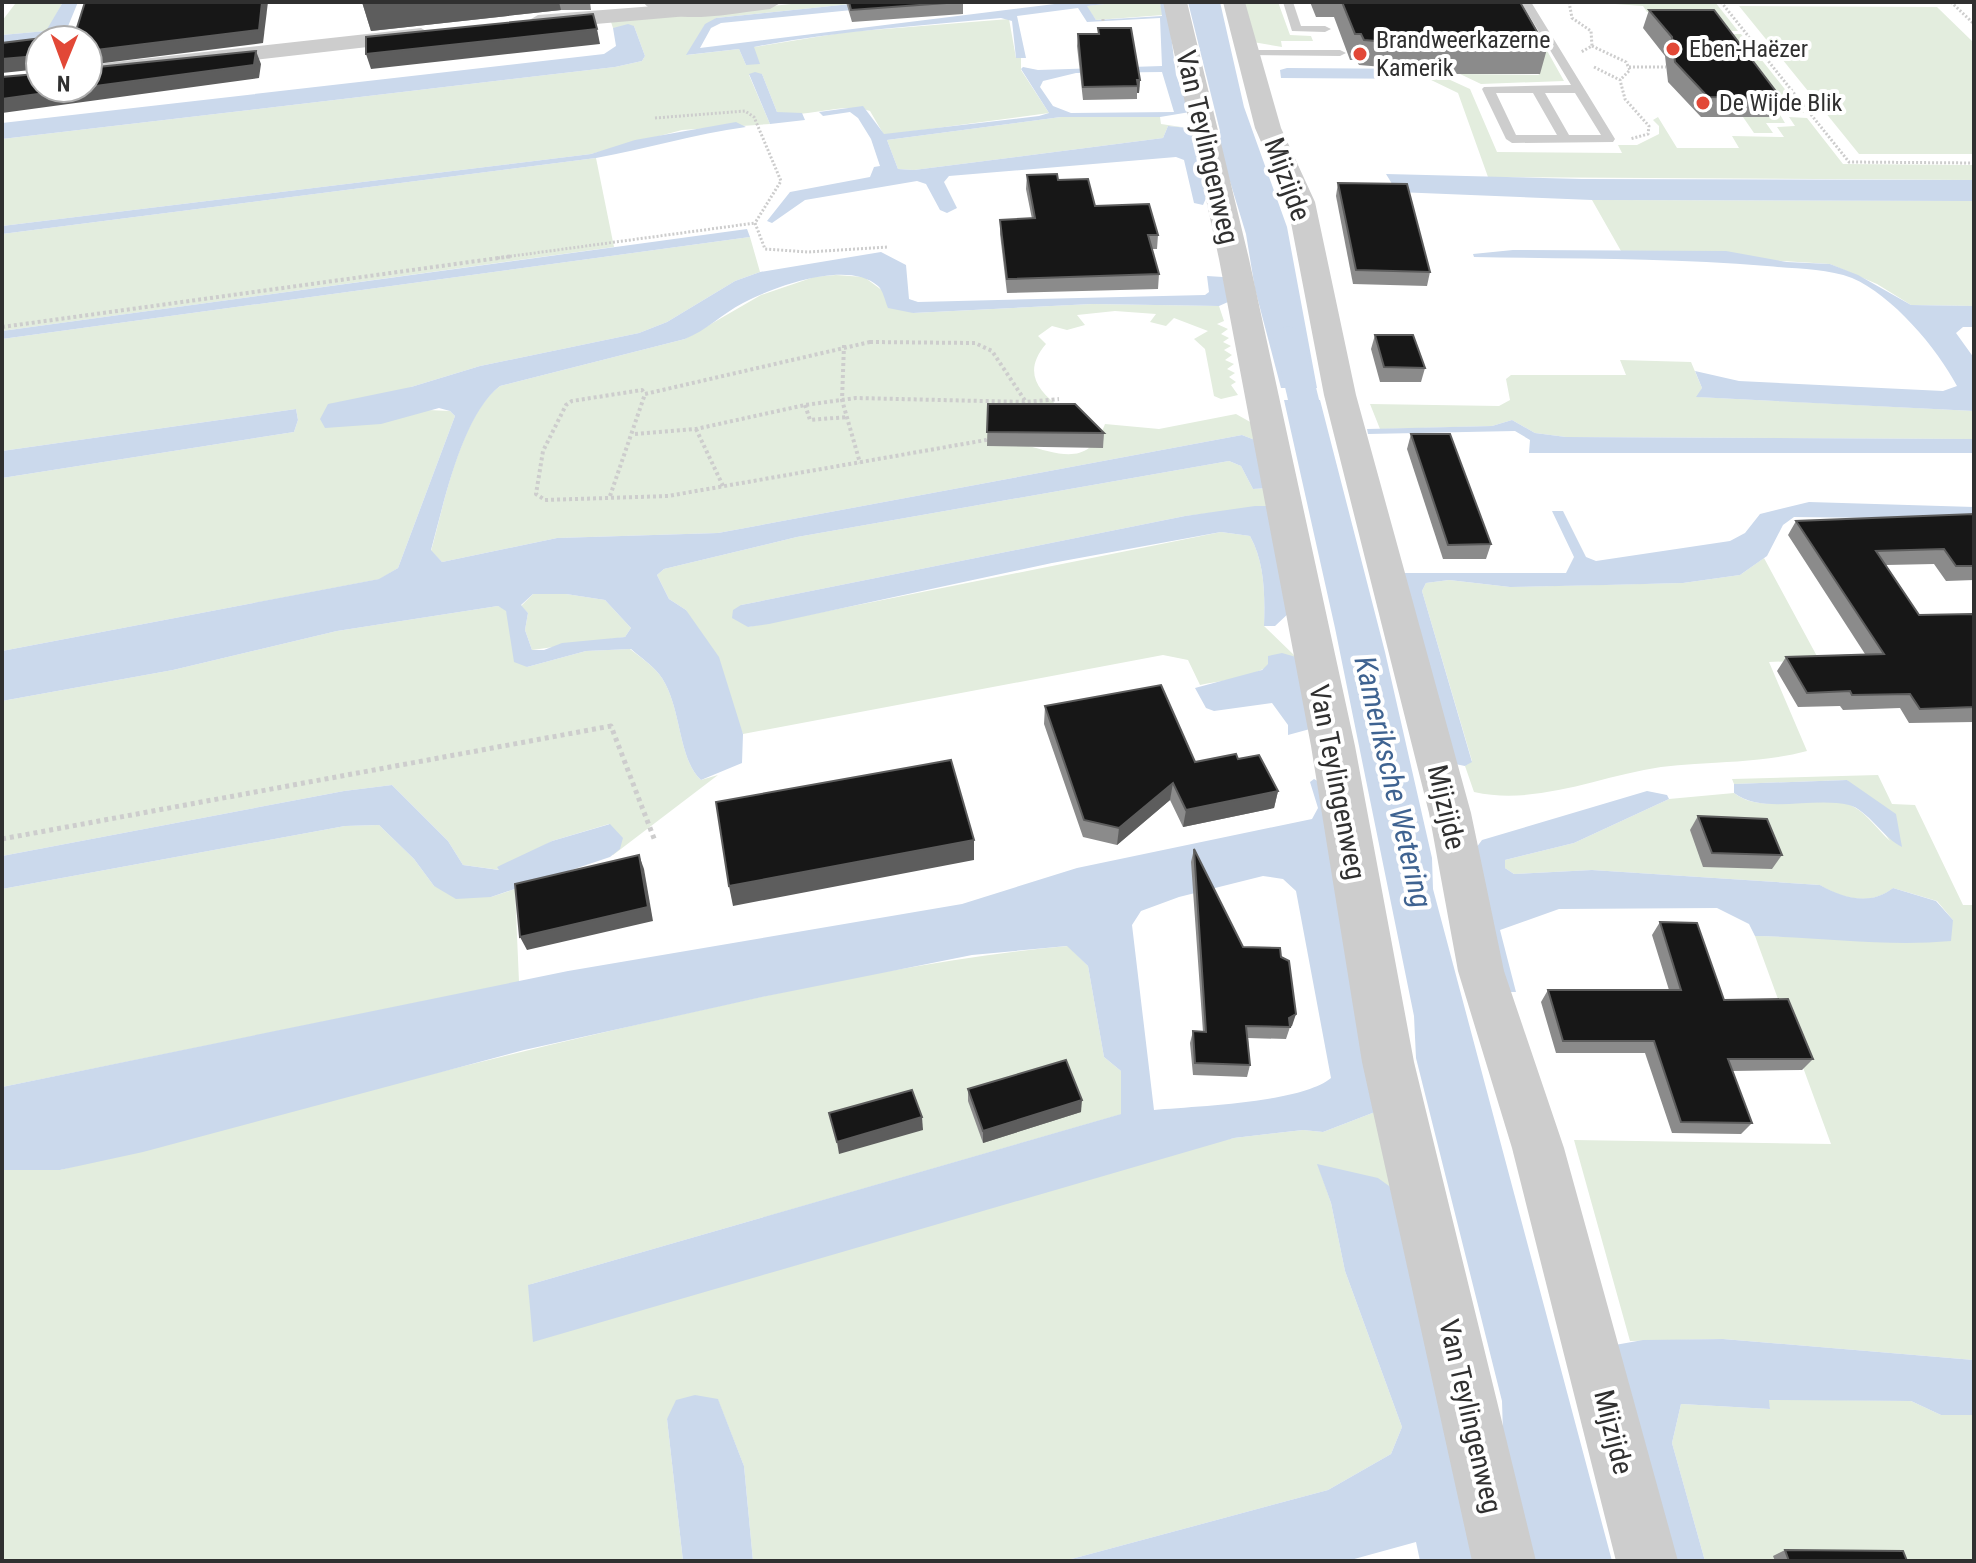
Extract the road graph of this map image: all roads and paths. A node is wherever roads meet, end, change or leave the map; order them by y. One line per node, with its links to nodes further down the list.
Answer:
1 (655, 2): 10 (street)
2 (770, 2): 10 (street)
3 (1175, 2): 47 (street, Van Teylingenweg)
4 (1234, 2): 16 (street, Mijzijde)
5 (1288, 2): 13 (lane)
6 (1526, 2): 23 (lane)
7 (1569, 2): 15 (path)
8 (1721, 2): 27 (path)
9 (1951, 2): 11 (path)
10 (680, 11): 12 (street)
11 (1974, 24)
12 (514, 25)
13 (1325, 29)
14 (451, 32): 20 (street)
15 (1592, 46): 18 (path); 21 (path)
16 (1249, 53): 17 (lane); 48 (street, Mijzijde)
17 (1340, 53)
18 (1629, 67): 19 (path); 21 (path)
19 (1666, 67)
20 (104, 70)
21 (1620, 80): 26 (path)
22 (1537, 89): 23 (lane); 25 (lane); 25 (lane)
23 (1580, 89): 26 (lane)
24 (655, 118): 28 (path)
25 (1565, 139): 26 (lane)
26 (1609, 139)
27 (1974, 163)
28 (755, 223): 29 (path); 30 (path)
29 (887, 247)
30 (2, 327)
31 (844, 345): 32 (path); 34 (path); 35 (path)
32 (645, 394): 41 (path); 44 (path)
33 (1059, 399): 35 (path)
34 (842, 400): 35 (path); 36 (path); 37 (path)
35 (1026, 402): 39 (path)
36 (805, 405): 37 (path); 40 (path)
37 (847, 417): 42 (path)
38 (996, 422): 39 (path)
39 (1009, 422): 42 (path)
40 (696, 429): 41 (path); 43 (path)
41 (635, 434): 44 (path)
42 (860, 463): 43 (path)
43 (724, 488): 44 (path)
44 (610, 496)
45 (2, 839): 46 (path)
46 (655, 841)
47 (1499, 1538)
48 (1647, 1561)

